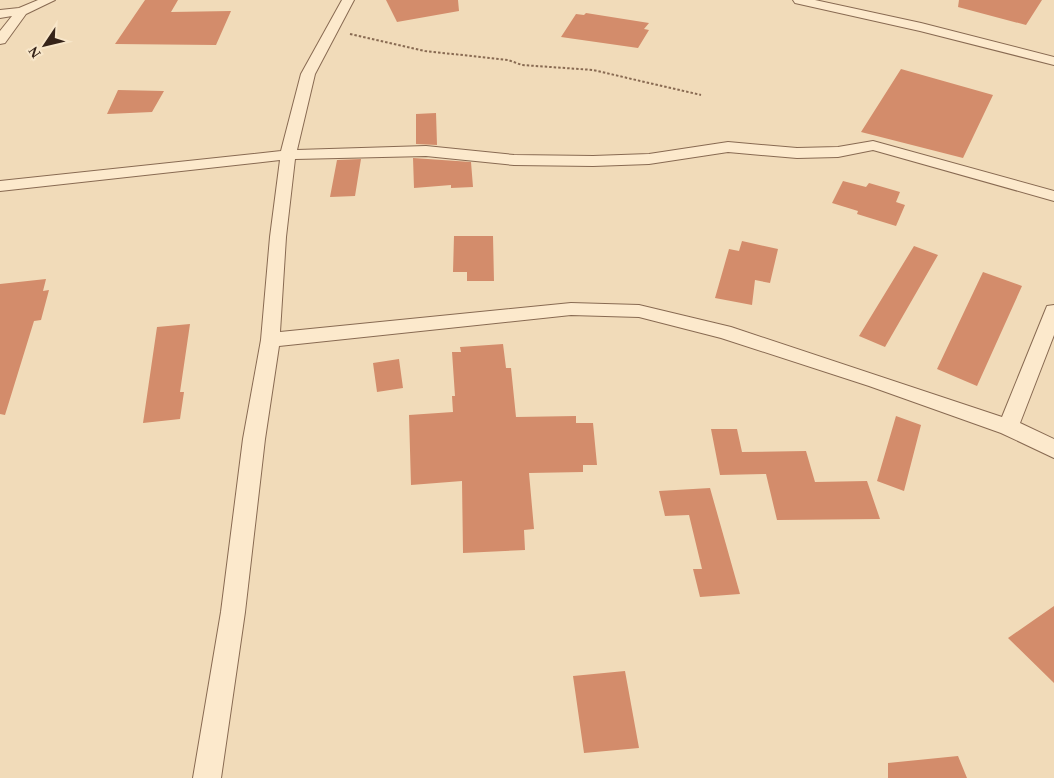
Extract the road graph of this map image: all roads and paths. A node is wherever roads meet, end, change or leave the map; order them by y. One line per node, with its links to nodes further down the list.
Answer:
1 (49, 0): 4 (street)
2 (348, 0): 6 (street)
3 (800, 0): 8 (street)
4 (22, 11): 5 (street); 7 (street)
5 (0, 14)
6 (329, 33): 9 (path); 10 (street)
7 (0, 40)
8 (1054, 61)
9 (701, 95)
10 (288, 155): 11 (street); 12 (street); 14 (street)
11 (0, 186)
12 (1054, 196)
13 (1054, 311): 15 (street)
14 (270, 340): 15 (street); 17 (street)
15 (1008, 428): 16 (street)
16 (1054, 449)
17 (207, 778)

